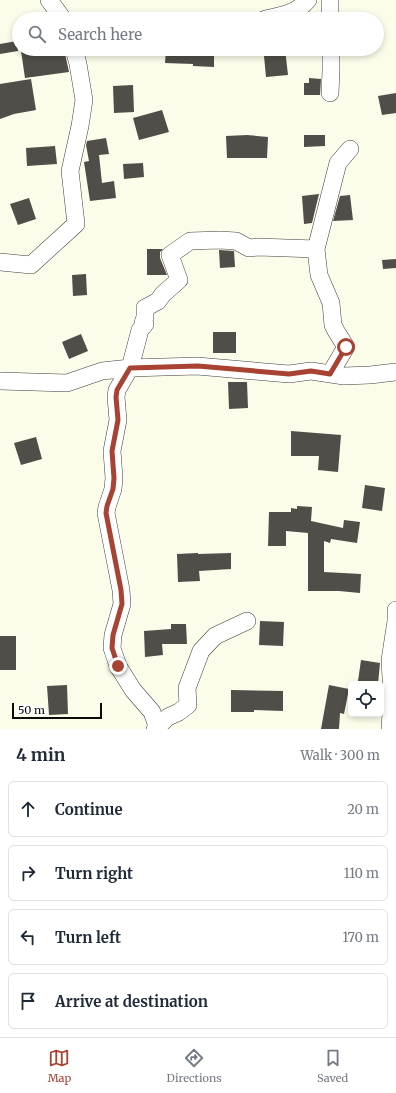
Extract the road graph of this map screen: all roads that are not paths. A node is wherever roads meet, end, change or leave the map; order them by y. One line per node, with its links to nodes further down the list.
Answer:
1 (49, 0): 4 (street)
2 (308, 0): 5 (street)
3 (330, 0): 6 (street)
4 (58, 12)
5 (292, 12)
6 (330, 12)
7 (76, 56): 12 (street)
8 (331, 56): 9 (street)
9 (330, 93)
10 (350, 149): 11 (street)
11 (316, 249): 13 (street); 15 (street)
12 (0, 262)
13 (130, 368): 15 (street); 16 (street); 19 (street)
14 (396, 372): 15 (street)
15 (330, 374)
16 (0, 381)
17 (396, 610): 20 (street)
18 (247, 621): 19 (street)
19 (156, 728)
20 (390, 729)

